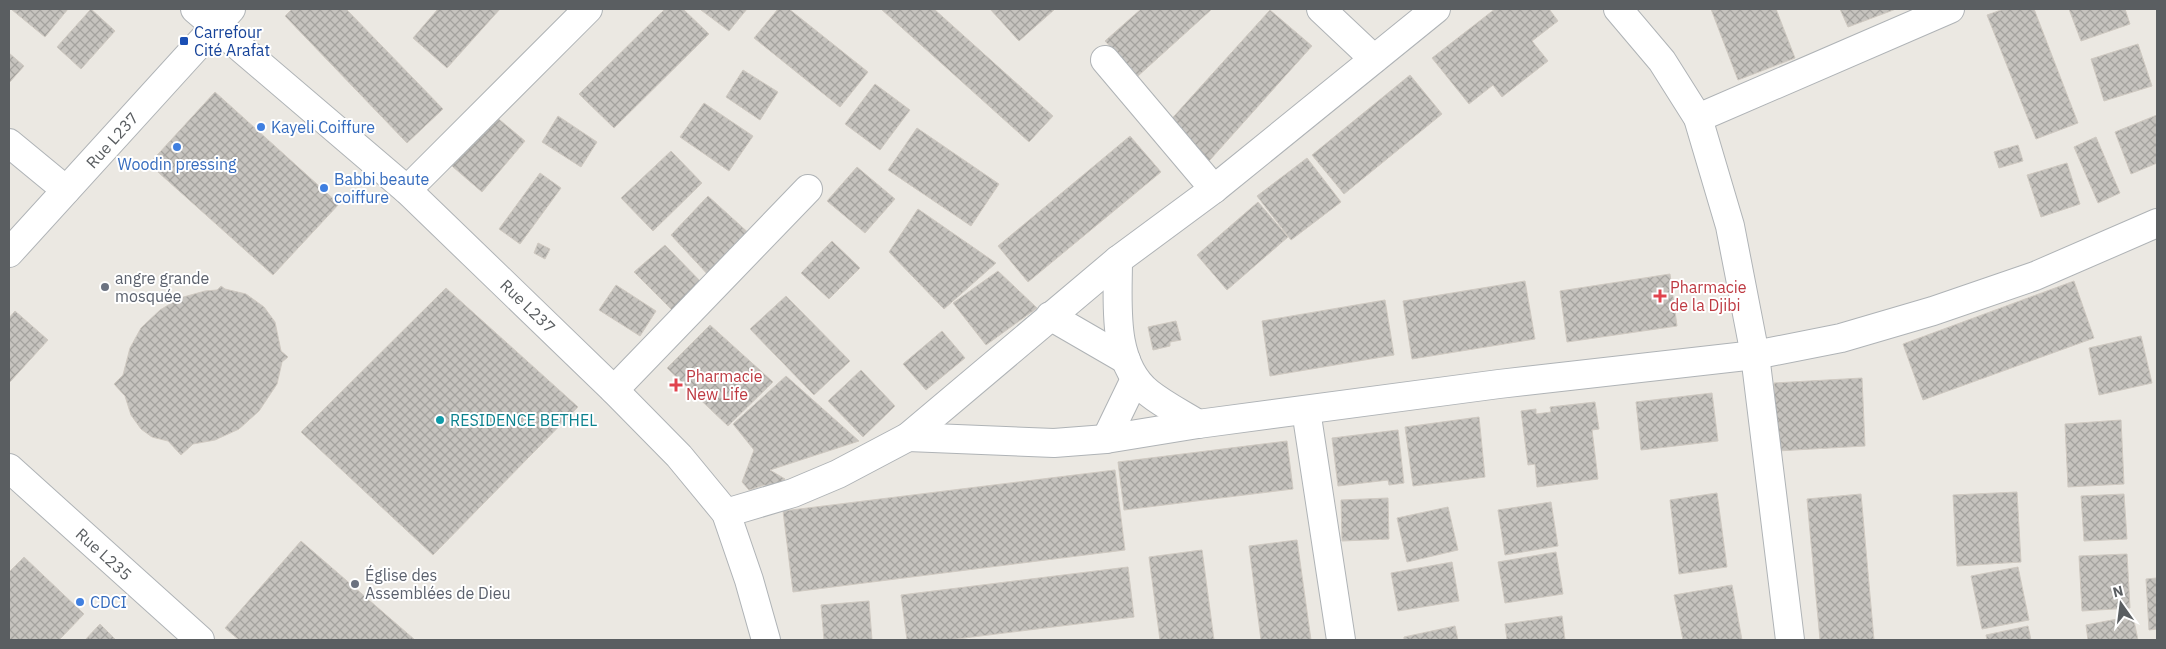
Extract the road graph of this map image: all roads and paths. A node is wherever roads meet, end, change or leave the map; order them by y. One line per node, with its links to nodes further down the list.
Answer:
1 (194, 9): 7 (street, Rue L237)
2 (588, 9): 15 (street)
3 (1321, 9): 8 (street)
4 (1436, 9): 8 (street)
5 (1618, 9): 10 (street)
6 (1950, 9): 10 (street)
7 (223, 18): 14 (street, Rue L237); 15 (street, Rue L237)
8 (1374, 59): 13 (street)
9 (1105, 60): 13 (street)
10 (1698, 118): 20 (street)
11 (9, 143): 14 (street)
12 (808, 189): 22 (street)
13 (1214, 189): 18 (street)
14 (66, 190): 17 (street, Rue L237)
15 (408, 190): 22 (street, Rue L237)
16 (2157, 223): 20 (street)
17 (9, 253)
18 (1118, 260): 19 (street); 21 (street)
19 (1050, 316): 21 (street); 25 (street)
20 (1755, 355): 23 (street); 32 (street)
21 (1130, 370): 24 (street); 26 (street)
22 (614, 390): 28 (street, Rue L237)
23 (1306, 410): 24 (street); 31 (street)
24 (1198, 424): 26 (street)
25 (908, 437): 26 (street); 28 (street)
26 (1106, 439)
27 (9, 468): 29 (street, Rue L235)
28 (726, 513): 30 (street, Rue L237)
29 (200, 640)
30 (766, 640)
31 (1341, 640)
32 (1790, 640)

